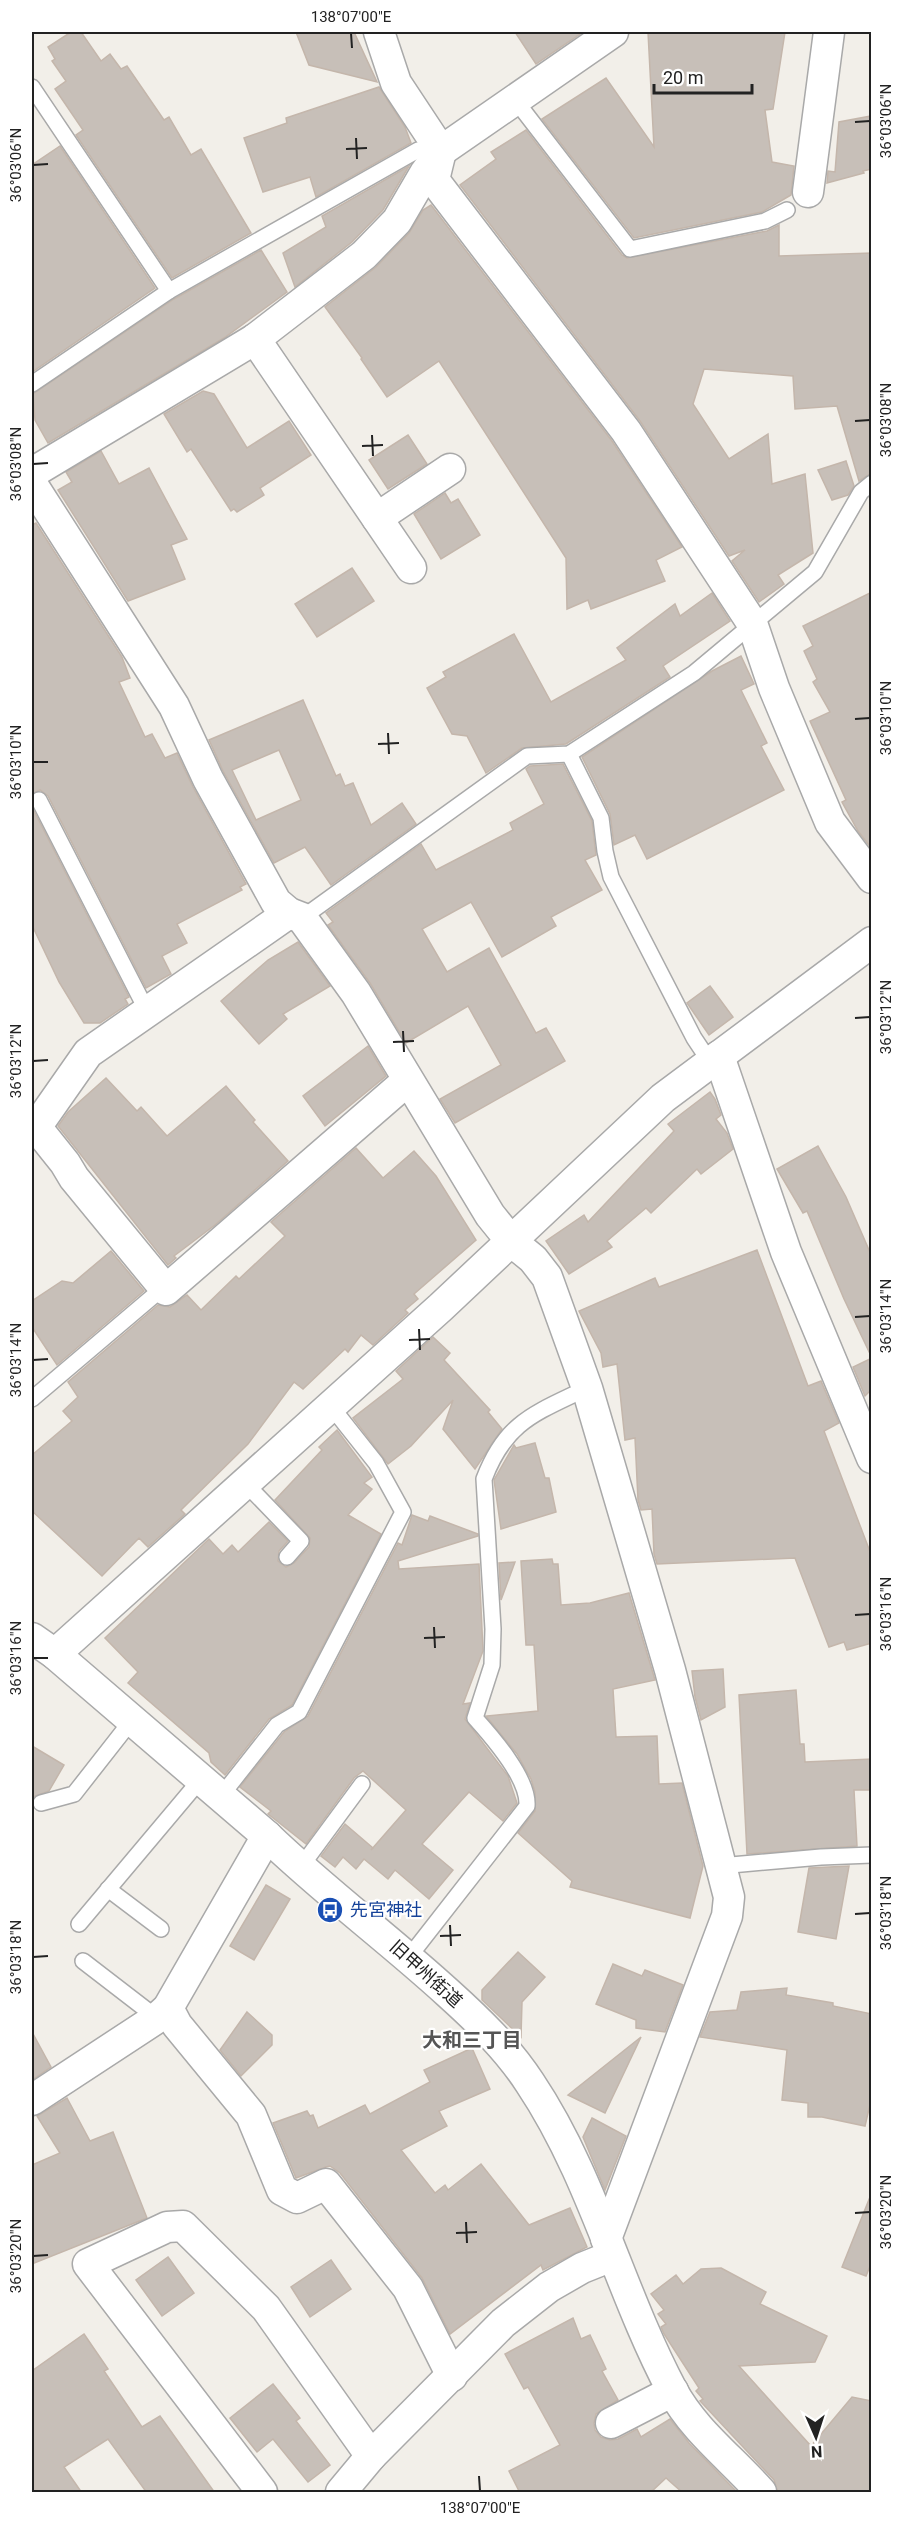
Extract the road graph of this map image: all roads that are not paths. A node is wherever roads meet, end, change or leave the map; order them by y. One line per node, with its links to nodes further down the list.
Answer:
1 (379, 32): 6 (street)
2 (613, 32): 5 (street)
3 (830, 32): 7 (street)
4 (32, 87): 8 (lane)
5 (516, 101): 6 (street); 7 (lane)
6 (441, 151): 8 (lane); 9 (street); 17 (street)
7 (798, 201)
8 (169, 291): 10 (lane)
9 (255, 339): 12 (street); 15 (street)
10 (32, 384)
11 (450, 469): 15 (street)
12 (32, 473)
13 (872, 483): 17 (lane)
14 (32, 484): 21 (street)
15 (377, 518): 16 (street)
16 (411, 568)
17 (752, 623): 18 (lane); 20 (street)
18 (569, 754): 21 (lane); 24 (lane)
19 (39, 800): 23 (lane)
20 (872, 878)
21 (295, 915): 23 (street); 25 (street)
22 (872, 942): 24 (street)
23 (147, 1011): 26 (street)
24 (715, 1059): 27 (street); 32 (street)
25 (407, 1081): 27 (street); 28 (street)
26 (34, 1131): 28 (street)
27 (511, 1241): 29 (street); 31 (street)
28 (164, 1287): 30 (lane)
29 (587, 1388): 42 (street); 47 (lane)
30 (32, 1399)
31 (330, 1406): 33 (street); 38 (lane)
32 (872, 1458)
33 (245, 1483): 34 (lane); 35 (street)
34 (286, 1557)
35 (43, 1646): 36 (street, 旧甲州街道)
36 (132, 1720): 38 (street, 旧甲州街道); 39 (lane)
37 (362, 1784): 43 (lane)
38 (211, 1787): 40 (street, 旧甲州街道); 44 (lane)
39 (41, 1803)
40 (267, 1836): 43 (street, 旧甲州街道); 49 (street)
41 (872, 1855): 42 (lane)
42 (720, 1866): 51 (street)
43 (300, 1868): 47 (street, 旧甲州街道)
44 (108, 1889): 45 (lane); 46 (lane)
45 (79, 1924)
46 (161, 1929)
47 (409, 1957): 51 (street, 旧甲州街道)
48 (83, 1961): 49 (lane)
49 (163, 2013): 50 (street); 52 (street)
50 (32, 2100)
51 (609, 2247): 52 (street); 53 (street, 旧甲州街道)
52 (452, 2376): 55 (street)
53 (673, 2391): 54 (street); 56 (street, 旧甲州街道)
54 (611, 2423)
55 (371, 2456): 57 (street); 58 (street)
56 (753, 2489)
57 (342, 2492)
58 (261, 2493)

